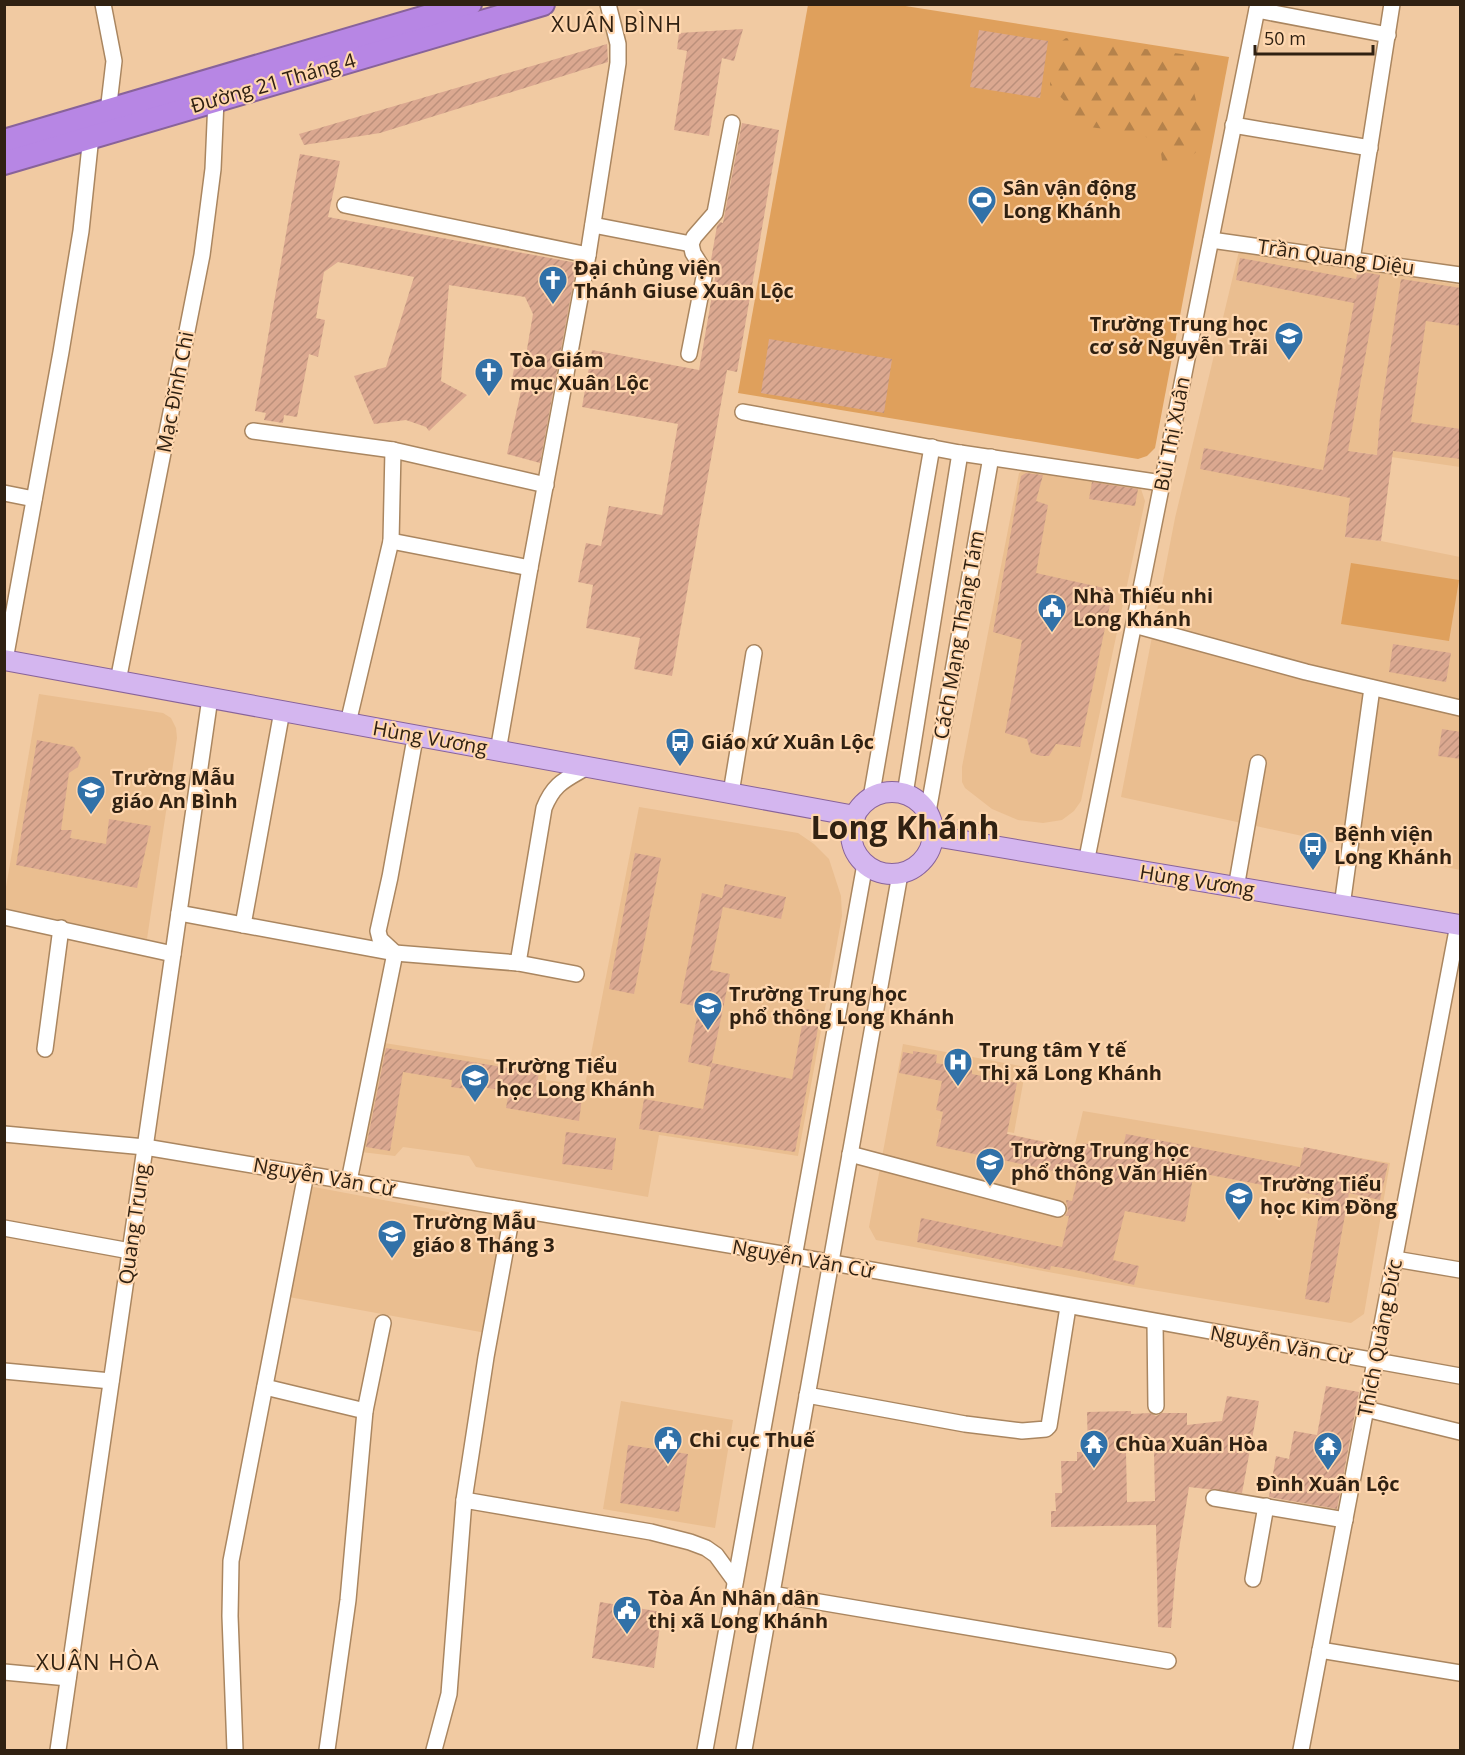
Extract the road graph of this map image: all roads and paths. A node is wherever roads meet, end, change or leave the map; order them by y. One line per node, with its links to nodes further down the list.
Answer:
1 (103, 4): 9 (street)
2 (543, 4): 8 (highway, Đường 21 Tháng 4)
3 (608, 4): 17 (street)
4 (1392, 4): 7 (street)
5 (461, 6): 9 (highway, Đường 21 Tháng 4)
6 (1257, 7): 7 (street); 11 (street, Bùi Thị Xuân)
7 (1388, 35): 14 (street)
8 (216, 100): 12 (highway, Đường 21 Tháng 4); 39 (street, Mạc Đĩnh Chi)
9 (108, 112): 13 (highway, Đường 21 Tháng 4)
10 (732, 123): 19 (street)
11 (1233, 125): 14 (street); 18 (street, Bùi Thị Xuân)
12 (91, 136): 15 (highway, Đường 21 Tháng 4); 33 (street)
13 (4, 141)
14 (1370, 148): 21 (street)
15 (4, 163)
16 (345, 205): 20 (street)
17 (593, 225): 19 (street); 20 (street)
18 (1211, 240): 21 (street, Trần Quang Diệu); 30 (street, Bùi Thị Xuân)
19 (691, 244): 23 (street)
20 (588, 255): 31 (street)
21 (1352, 260): 22 (street, Trần Quang Diệu)
22 (1461, 275)
23 (689, 354)
24 (743, 412): 26 (street)
25 (253, 432): 27 (street)
26 (932, 447): 28 (street); 51 (street)
27 (393, 450): 31 (street); 34 (street)
28 (960, 453): 29 (street); 50 (street, Cách Mạng Tháng Tám)
29 (991, 457): 30 (street); 52 (street, Cách Mạng Tháng Tám)
30 (1162, 483): 36 (street, Bùi Thị Xuân)
31 (546, 485): 35 (street)
32 (4, 493): 33 (street)
33 (34, 499): 38 (street)
34 (391, 542): 35 (street); 44 (street)
35 (530, 568): 46 (street)
36 (1134, 625): 40 (street); 55 (street, Bùi Thị Xuân)
37 (754, 653): 49 (street)
38 (5, 660): 39 (main road, Hùng Vương)
39 (118, 681): 41 (main road, Hùng Vương)
40 (1372, 688): 42 (street); 59 (street)
41 (210, 698): 43 (main road, Hùng Vương); 60 (street, Quang Trung)
42 (1461, 708)
43 (282, 711): 44 (main road, Hùng Vương); 62 (street)
44 (348, 723): 45 (main road, Hùng Vương)
45 (417, 736): 46 (main road, Hùng Vương); 65 (street)
46 (498, 751): 48 (main road, Hùng Vương)
47 (1258, 762): 58 (street)
48 (587, 767): 49 (main road, Hùng Vương); 67 (street)
49 (731, 793): 53 (main road, Hùng Vương)
50 (905, 794): 51 (main road); 52 (main road)
51 (871, 798): 53 (main road)
52 (928, 812): 54 (main road)
53 (855, 816): 56 (main road)
54 (933, 837): 55 (main road, Hùng Vương); 57 (main road)
55 (1086, 863): 58 (main road, Hùng Vương)
56 (865, 864): 57 (main road); 79 (street)
57 (900, 874): 72 (street)
58 (1236, 888): 59 (main road, Hùng Vương)
59 (1342, 906): 63 (main road, Hùng Vương)
60 (178, 913): 62 (street); 66 (street, Quang Trung)
61 (4, 917): 64 (street)
62 (243, 925): 65 (street)
63 (1460, 925): 80 (street, Thích Quảng Đức)
64 (61, 928): 66 (street); 69 (street)
65 (395, 953): 67 (street); 74 (street)
66 (172, 954): 71 (street, Quang Trung)
67 (518, 963): 68 (street)
68 (576, 974)
69 (45, 1049)
70 (4, 1134): 71 (street, Nguyễn Văn Cừ)
71 (145, 1146): 73 (street, Nguyễn Văn Cừ); 78 (street, Quang Trung)
72 (850, 1154): 76 (street); 81 (street)
73 (306, 1174): 74 (street, Nguyễn Văn Cừ); 90 (street)
74 (349, 1181): 75 (street, Nguyễn Văn Cừ)
75 (513, 1209): 79 (street, Nguyễn Văn Cừ); 97 (street)
76 (1058, 1209)
77 (4, 1228): 78 (street)
78 (130, 1251): 89 (street, Quang Trung)
79 (794, 1256): 81 (street, Nguyễn Văn Cừ); 101 (street)
80 (1395, 1259): 82 (street); 86 (street, Thích Quảng Đức)
81 (831, 1264): 83 (street, Nguyễn Văn Cừ); 91 (street)
82 (1461, 1270)
83 (1068, 1307): 84 (street, Nguyễn Văn Cừ); 91 (street)
84 (1155, 1322): 86 (street, Nguyễn Văn Cừ); 92 (street)
85 (383, 1323): 94 (street)
86 (1375, 1362): 88 (street, Nguyễn Văn Cừ); 93 (street, Thích Quảng Đức)
87 (4, 1371): 89 (street)
88 (1461, 1376)
89 (111, 1382): 107 (street, Quang Trung)
90 (265, 1387): 94 (street); 109 (street)
91 (807, 1395): 102 (street)
92 (1156, 1406)
93 (1366, 1409): 95 (street); 99 (street, Thích Quảng Đức)
94 (365, 1411): 110 (street)
95 (1461, 1432)
96 (1214, 1498): 98 (street)
97 (464, 1500): 101 (street); 111 (street)
98 (1266, 1506): 99 (street); 100 (street)
99 (1345, 1520): 103 (street, Thích Quảng Đức)
100 (1253, 1579)
101 (735, 1581): 112 (street)
102 (772, 1594): 104 (street); 113 (street)
103 (1320, 1650): 106 (street); 114 (street, Thích Quảng Đức)
104 (1168, 1661)
105 (4, 1672): 107 (street)
106 (1461, 1673)
107 (68, 1678): 108 (street, Quang Trung)
108 (58, 1750)
109 (235, 1750)
110 (327, 1750)
111 (434, 1750)
112 (705, 1750)
113 (744, 1750)
114 (1301, 1750)

